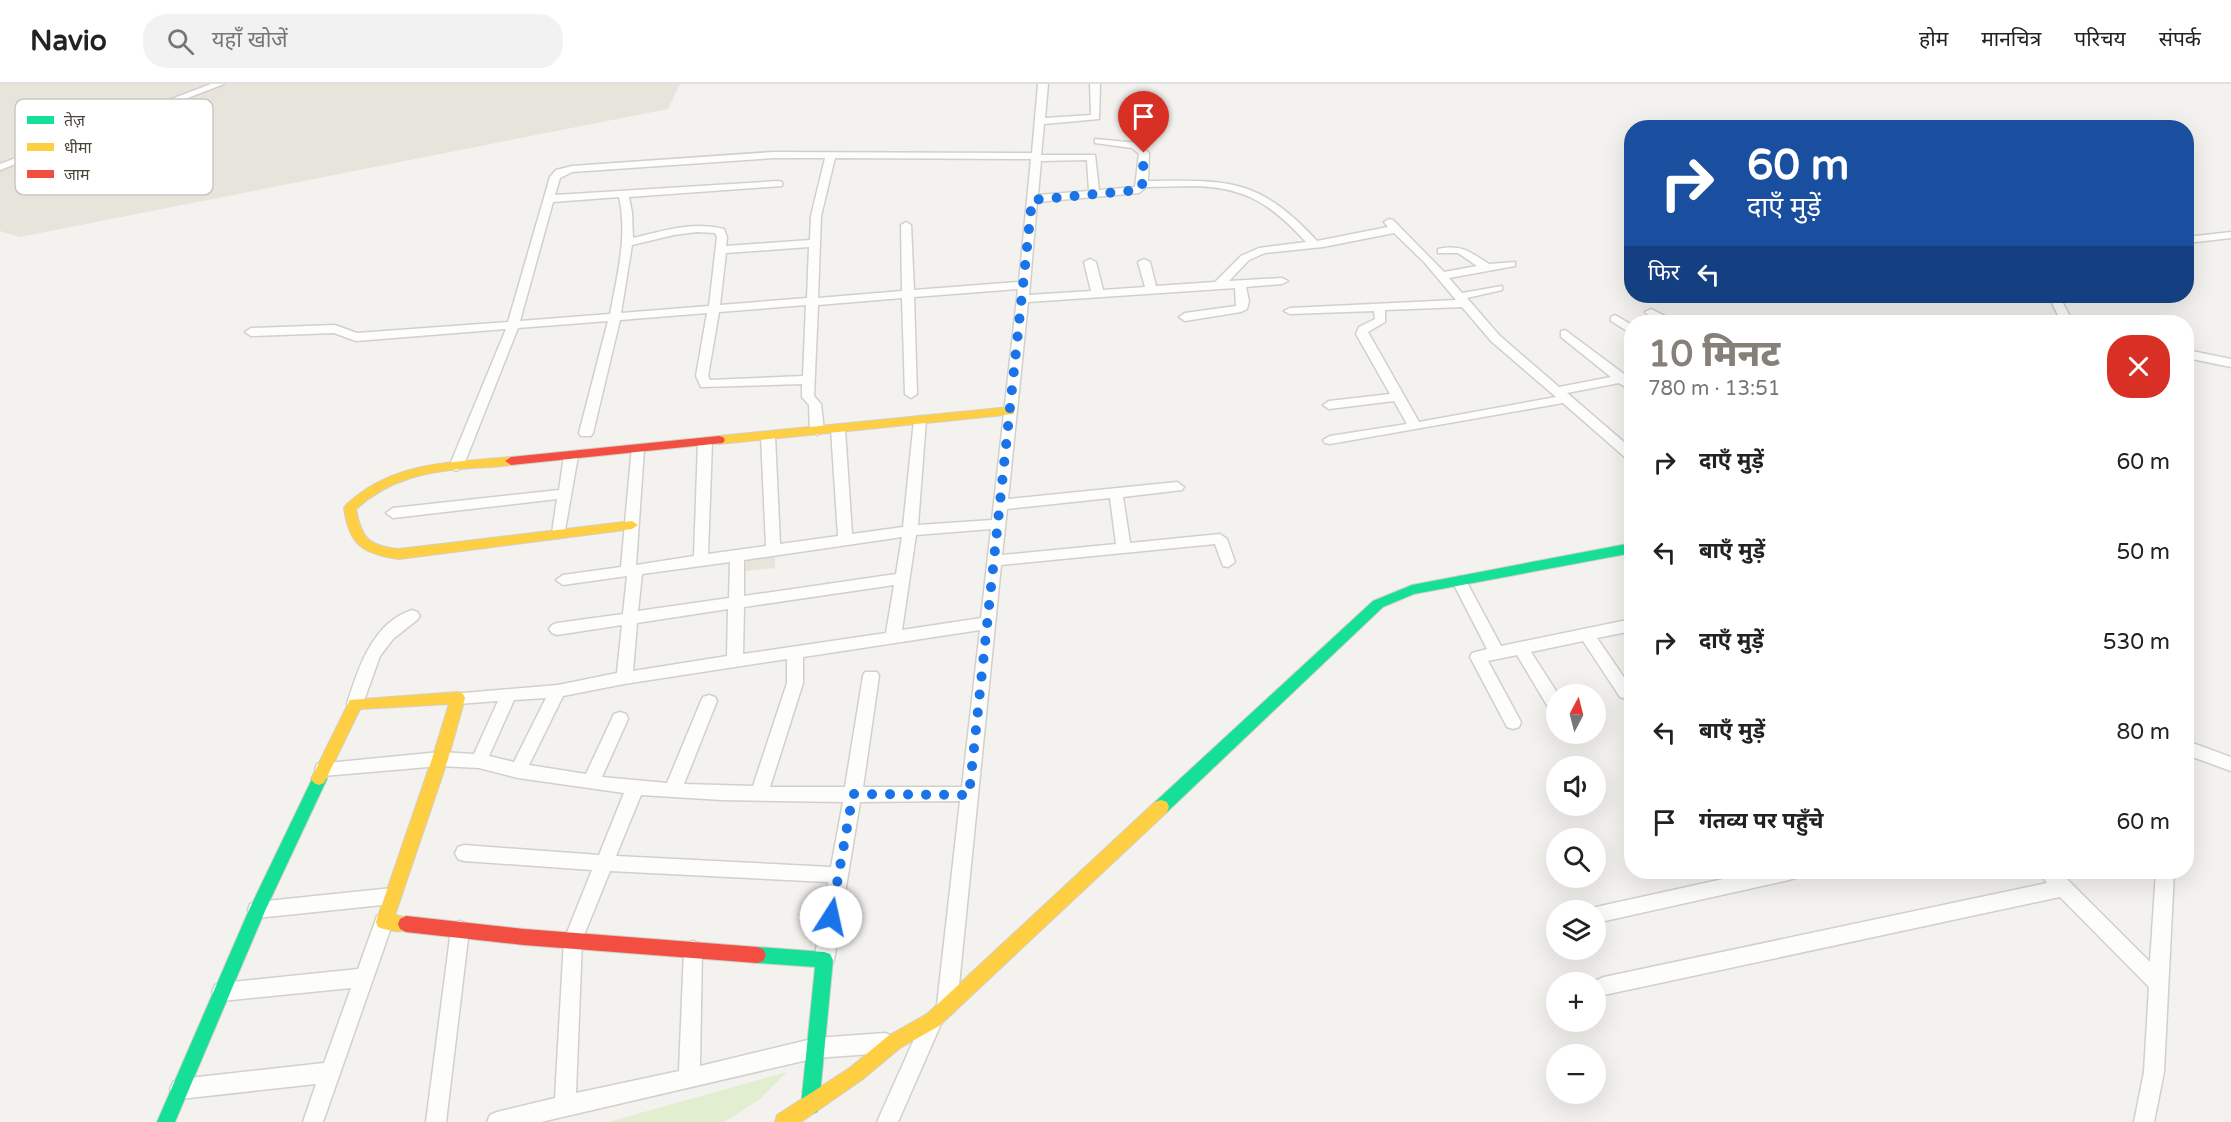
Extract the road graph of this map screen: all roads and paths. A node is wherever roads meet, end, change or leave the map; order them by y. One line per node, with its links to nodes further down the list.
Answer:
1 (219, 84): 4 (street)
2 (1043, 84): 6 (street)
3 (1095, 84): 5 (street)
4 (179, 99)
5 (1096, 117): 6 (street); 7 (street)
6 (1040, 121): 9 (street)
7 (1098, 141): 10 (street); 14 (street)
8 (831, 154): 9 (street); 17 (street); 23 (street)
9 (1036, 157): 10 (street); 18 (street)
10 (1092, 157): 16 (street)
11 (15, 161): 12 (street)
12 (0, 167)
13 (778, 184): 15 (street)
14 (1142, 184): 16 (street); 24 (street)
15 (623, 194): 17 (street); 22 (street)
16 (1094, 194): 18 (street)
17 (548, 199): 50 (street)
18 (1032, 200): 37 (street)
19 (906, 225): 38 (street)
20 (2231, 236): 21 (street)
21 (2194, 239)
22 (627, 243): 25 (street); 47 (street)
23 (815, 243): 25 (street); 41 (street)
24 (1314, 245): 31 (street); 34 (street)
25 (721, 250): 43 (street)
26 (1442, 251): 30 (street)
27 (1144, 261): 36 (street)
28 (1090, 262): 39 (street)
29 (1511, 264): 30 (street)
30 (1485, 267): 31 (street)
31 (1441, 276): 40 (street)
32 (1282, 281): 33 (street)
33 (1240, 284): 34 (street); 48 (street)
34 (1219, 285): 36 (street)
35 (1498, 288): 40 (street)
36 (1151, 290): 39 (street)
37 (1023, 292): 38 (street); 39 (street); 63 (street)
38 (908, 294): 41 (street); 59 (street)
39 (1098, 294)
40 (1461, 300): 42 (street); 60 (street)
41 (813, 301): 43 (street); 58 (street)
42 (1379, 307): 44 (street); 61 (street)
43 (714, 309): 47 (street); 58 (street)
44 (1290, 311)
45 (1651, 312): 46 (street)
46 (1656, 315)
47 (616, 317): 50 (street); 68 (street)
48 (1185, 317)
49 (1615, 319): 51 (street)
50 (513, 325): 52 (street); 75 (street)
51 (1624, 325)
52 (251, 332)
53 (1565, 334): 56 (street)
54 (2194, 355): 55 (street)
55 (2231, 363)
56 (1624, 377)
57 (1624, 379): 60 (street)
58 (809, 380): 67 (street)
59 (911, 394)
60 (1562, 395): 65 (street); 73 (street)
61 (1397, 397): 62 (street); 65 (street)
62 (1329, 405)
63 (1010, 411): 64 (street); 79 (street)
64 (920, 420): 66 (street); 83 (street)
65 (1415, 427): 70 (street)
66 (837, 429): 67 (street); 85 (street)
67 (817, 431): 69 (street)
68 (586, 433)
69 (768, 436): 71 (street); 87 (street)
70 (1330, 440)
71 (705, 442): 72 (street); 90 (street)
72 (637, 449): 74 (street); 82 (street)
73 (1624, 449)
74 (572, 456): 75 (street); 77 (street)
75 (456, 467): 84 (street)
76 (1177, 487): 78 (street)
77 (564, 494): 80 (street); 84 (street)
78 (1116, 494): 79 (street); 86 (street)
79 (1000, 505): 81 (street)
80 (393, 513)
81 (997, 524): 83 (street); 91 (street)
82 (632, 525): 84 (street); 93 (street)
83 (910, 531): 85 (street); 94 (street)
84 (559, 533)
85 (845, 540): 87 (street)
86 (1124, 549): 91 (street); 92 (street)
87 (773, 550): 89 (street)
88 (1624, 550): 96 (street)
89 (737, 555): 90 (street); 97 (street)
90 (701, 560): 93 (street)
91 (994, 561): 100 (street)
92 (1228, 562)
93 (632, 570): 95 (street); 99 (street)
94 (903, 578): 97 (street); 104 (street)
95 (562, 580)
96 (1459, 581): 107 (street); 151 (street)
97 (734, 603): 99 (street); 108 (street)
98 (412, 616): 117 (street)
99 (630, 619): 102 (street); 110 (street)
100 (988, 623): 104 (street); 131 (street)
101 (1624, 627): 103 (street)
102 (556, 629)
103 (1586, 634): 105 (street); 112 (street)
104 (893, 637): 106 (street)
105 (1521, 648): 107 (street); 111 (street)
106 (795, 652): 108 (street); 129 (street)
107 (1497, 653): 119 (street)
108 (735, 661): 110 (street)
109 (871, 676): 130 (street)
110 (624, 678): 113 (street)
111 (1546, 689)
112 (1624, 690)
113 (558, 691): 114 (street); 125 (street)
114 (508, 694): 115 (street); 122 (street)
115 (458, 698): 117 (street); 121 (street)
116 (709, 701): 128 (street)
117 (356, 704): 124 (street)
118 (620, 719): 126 (street)
119 (1513, 722)
120 (2194, 751): 123 (street)
121 (440, 759): 122 (street); 124 (street); 139 (street)
122 (479, 761): 125 (street)
123 (2231, 764)
124 (323, 769): 140 (street)
125 (518, 771): 126 (street)
126 (591, 783): 127 (street)
127 (634, 788): 128 (street); 133 (street)
128 (673, 789): 129 (street)
129 (759, 793): 130 (street)
130 (853, 794): 131 (street); 134 (street)
131 (969, 795): 151 (street)
132 (464, 853): 133 (street)
133 (603, 863): 134 (street); 144 (street)
134 (839, 875): 146 (street)
135 (1758, 879): 141 (street)
136 (2055, 879): 138 (street)
137 (2165, 879): 148 (street)
138 (2064, 888): 148 (street); 149 (street)
139 (392, 896): 140 (street); 142 (street)
140 (257, 910): 150 (street)
141 (1606, 913)
142 (384, 922): 143 (street); 147 (street)
143 (460, 930): 144 (street); 161 (street)
144 (573, 940): 145 (street); 158 (street)
145 (693, 950): 146 (street); 155 (street)
146 (824, 960): 153 (street)
147 (363, 978): 150 (street); 154 (street)
148 (2159, 984): 165 (street)
149 (1606, 986)
150 (222, 992): 156 (street)
151 (940, 1014): 152 (street); 164 (street)
152 (894, 1042): 153 (street); 157 (street)
153 (816, 1048): 155 (street); 157 (street)
154 (330, 1072): 156 (street); 160 (street)
155 (689, 1079): 158 (street)
156 (180, 1089): 159 (street)
157 (810, 1105): 163 (street)
158 (565, 1106): 162 (street)
159 (166, 1122)
160 (313, 1122)
161 (436, 1122)
162 (496, 1122)
163 (784, 1122)
164 (886, 1122)
165 (2144, 1122)

